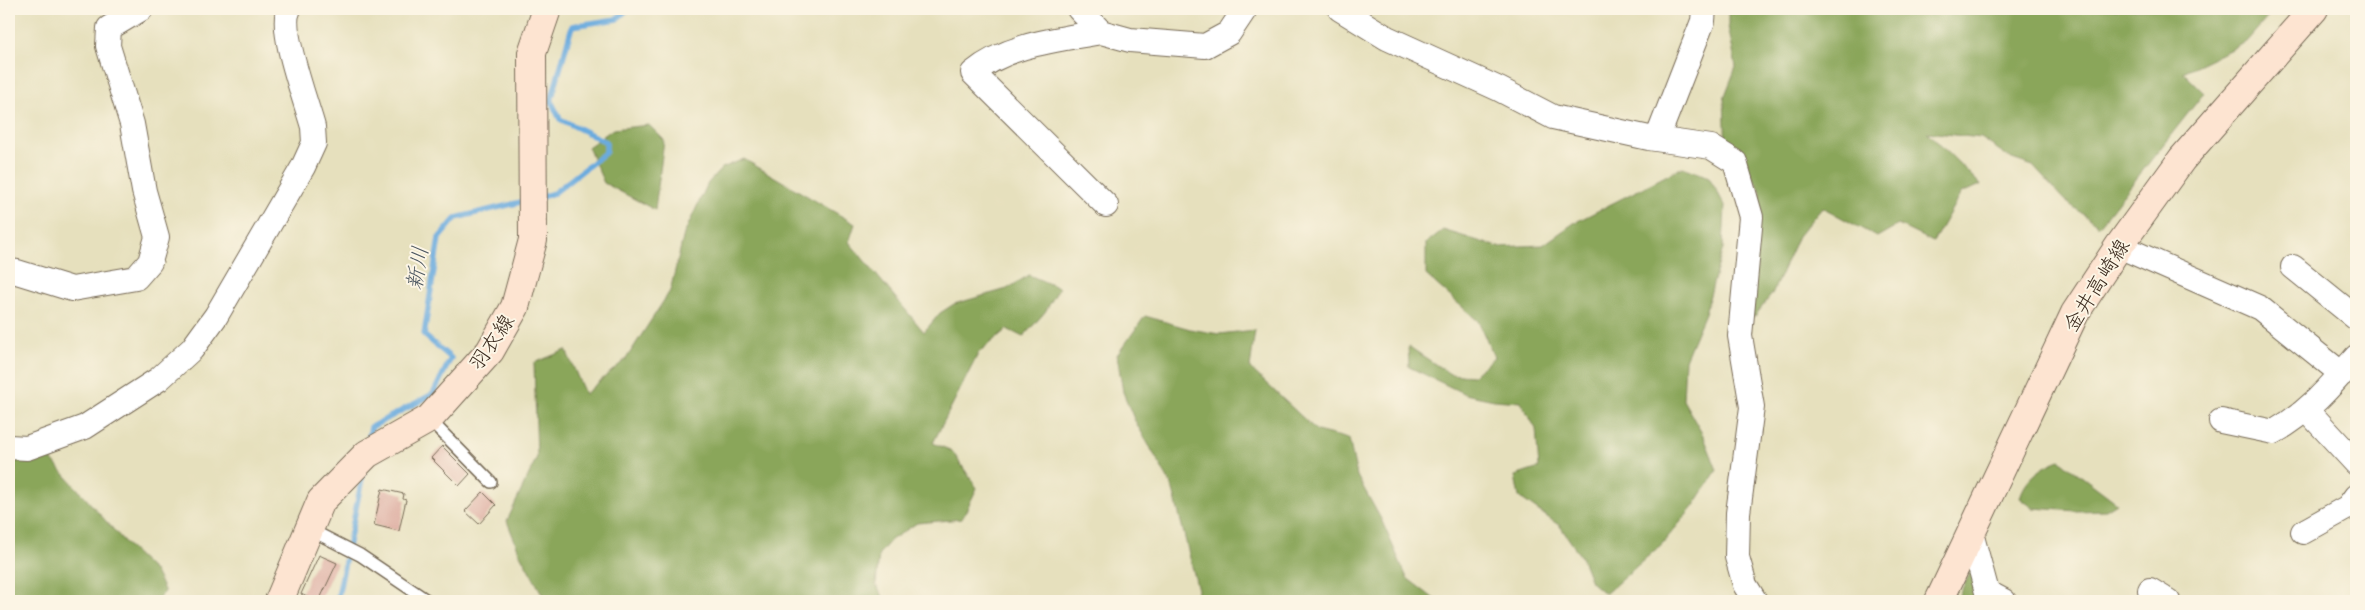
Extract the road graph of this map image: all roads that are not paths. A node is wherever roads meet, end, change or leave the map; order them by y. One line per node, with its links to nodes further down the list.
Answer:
1 (141, 9): 14 (street)
2 (289, 9): 20 (street)
3 (547, 9): 18 (main road, 羽衣線)
4 (1079, 9): 9 (street)
5 (1245, 9): 9 (street)
6 (1340, 9): 10 (street)
7 (1704, 9): 10 (street)
8 (2314, 9): 12 (main road, 金井高崎線)
9 (1101, 32): 11 (street)
10 (1657, 139): 29 (street)
11 (1106, 205)
12 (2119, 246): 16 (street); 25 (main road, 金井高崎線)
13 (2293, 266): 15 (street)
14 (9, 271)
15 (2356, 318)
16 (2349, 365): 17 (street)
17 (2307, 410): 19 (street); 21 (street)
18 (429, 419): 22 (lane); 26 (main road, 羽衣線)
19 (2221, 421)
20 (9, 447)
21 (2356, 463)
22 (491, 482)
23 (2355, 499): 24 (street)
24 (2303, 532)
25 (1971, 533): 30 (main road, 金井高崎線); 31 (street)
26 (320, 535): 27 (main road, 羽衣線); 28 (lane)
27 (279, 601)
28 (428, 601)
29 (1755, 601)
30 (1938, 601)
31 (2004, 601)

